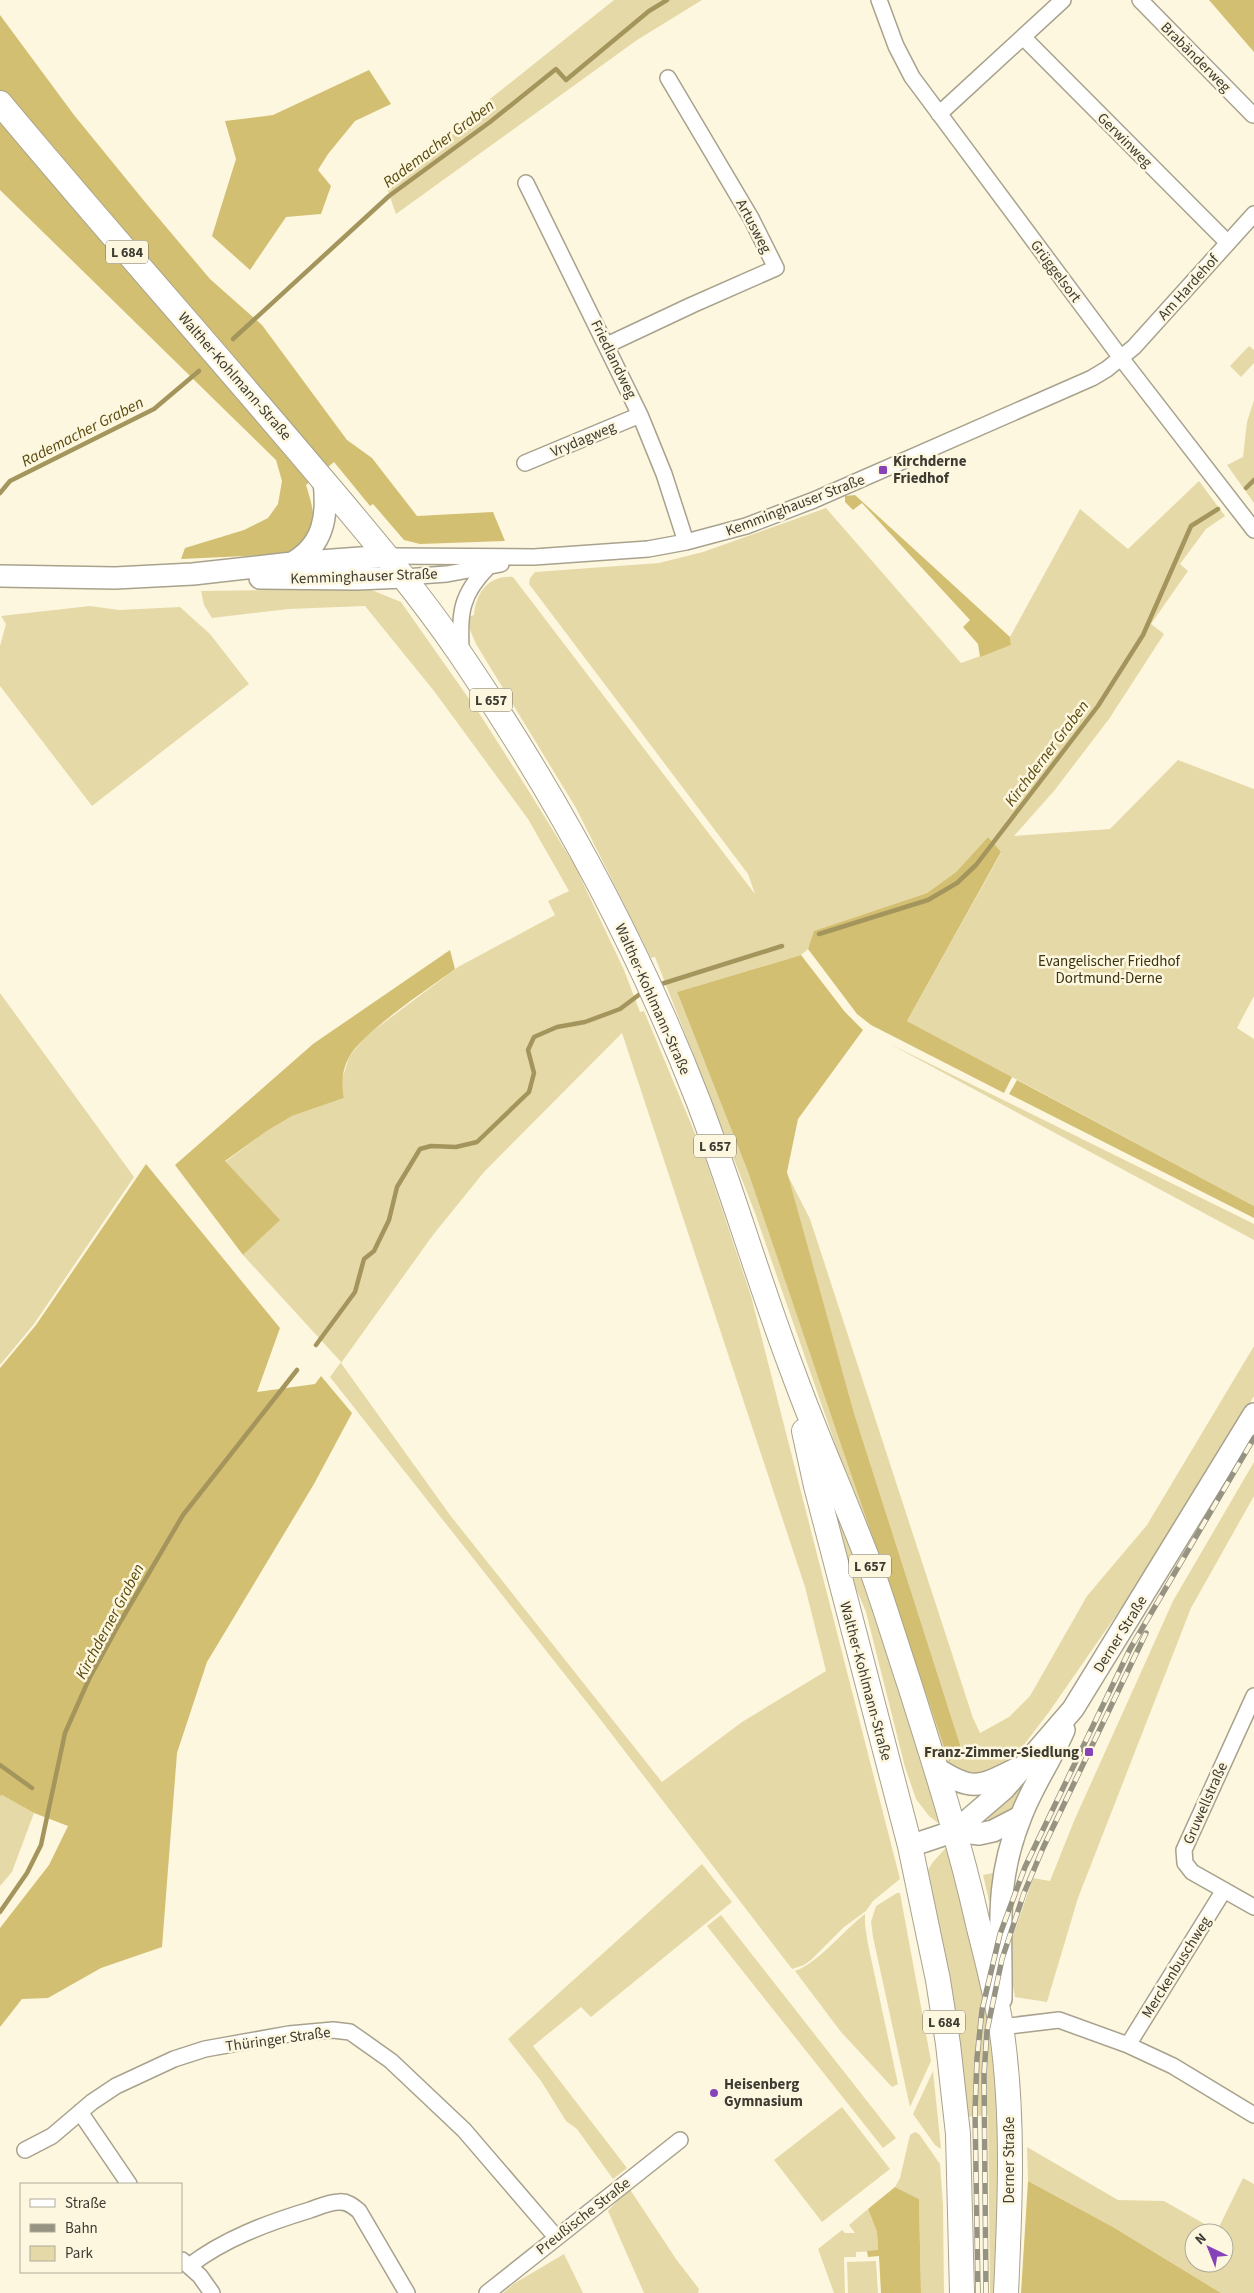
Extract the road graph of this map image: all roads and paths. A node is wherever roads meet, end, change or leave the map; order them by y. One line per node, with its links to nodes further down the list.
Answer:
1 (878, 0): 7 (street, Grüggelsort)
2 (1140, 0): 8 (street, Brabänderweg)
3 (1057, 2): 4 (street)
4 (1023, 37): 7 (street); 11 (street, Gerwinweg)
5 (668, 78): 12 (street, Artusweg)
6 (0, 103): 16 (main road, Walther-Kohlmann-Straße / L 684)
7 (939, 114): 13 (street, Grüggelsort)
8 (1253, 115)
9 (526, 183): 12 (street, Friedlandweg)
10 (1254, 214): 11 (street, Am Hardehof)
11 (1228, 243): 13 (street, Am Hardehof)
12 (607, 345): 14 (street, Friedlandweg)
13 (1122, 358): 17 (street, Grüggelsort); 18 (street, Kemminghauser Straße)
14 (640, 414): 15 (street, Vrydagweg); 18 (street, Friedlandweg)
15 (525, 463)
16 (324, 481): 19 (main road, Walther-Kohlmann-Straße / L 684); 21 (main road)
17 (1254, 530)
18 (686, 542): 20 (street, Kemminghauser Straße)
19 (388, 556): 20 (street, Kemminghauser Straße); 21 (main road, Kemminghauser Straße); 25 (main road, Walther-Kohlmann-Straße / L 657)
20 (534, 557): 22 (street, Kemminghauser Straße)
21 (292, 563): 23 (main road, Kemminghauser Straße)
22 (489, 566): 25 (street, Kemminghauser Straße); 26 (street, Walther-Kohlmann-Straße)
23 (192, 574): 24 (main road, Kemminghauser Straße); 25 (main road, Kemminghauser Straße)
24 (0, 576)
25 (404, 577): 26 (main road, Walther-Kohlmann-Straße / L 657)
26 (461, 655): 27 (main road, Walther-Kohlmann-Straße / L 657)
27 (791, 1368): 32 (main road, Walther-Kohlmann-Straße / L 657); 35 (main road, Walther-Kohlmann-Straße / L 657)
28 (1254, 1414): 30 (main road, Derner Straße)
29 (1254, 1696): 36 (street, Gruwellstraße)
30 (1073, 1709): 31 (main road, Derner Straße); 33 (main road)
31 (1025, 1765): 32 (main road); 34 (main road, Derner Straße)
32 (936, 1768): 34 (main road, Walther-Kohlmann-Straße / L 657)
33 (1020, 1817): 34 (main road); 38 (main road)
34 (955, 1831): 35 (main road); 38 (main road, Derner Straße)
35 (910, 1846): 50 (main road, L 684)
36 (1224, 1890): 37 (street, Gruwellstraße); 39 (street, Merckenbuschweg)
37 (1254, 1907)
38 (1001, 2026): 39 (street); 51 (main road, Derner Straße)
39 (1128, 2045): 41 (street)
40 (80, 2112): 43 (street, Thüringer Straße); 44 (street); 45 (street, Thüringer Straße)
41 (1254, 2115)
42 (680, 2140): 45 (street, Preußische Straße)
43 (25, 2150)
44 (128, 2183)
45 (556, 2237): 49 (street, Preußische Straße)
46 (185, 2263): 47 (street); 48 (street)
47 (212, 2293)
48 (407, 2293)
49 (487, 2293)
50 (962, 2293)
51 (1006, 2293)

